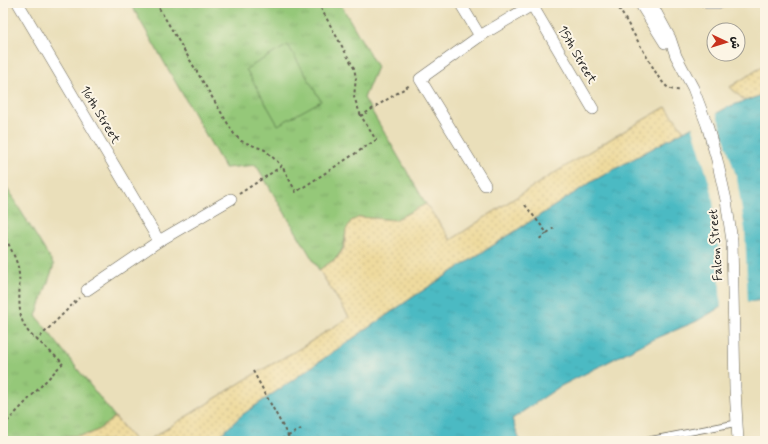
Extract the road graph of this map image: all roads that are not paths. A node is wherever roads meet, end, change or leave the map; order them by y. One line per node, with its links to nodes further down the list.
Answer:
1 (18, 3): 12 (street, 16th Street)
2 (460, 3): 7 (street)
3 (640, 3): 8 (street, Falcon Street)
4 (651, 3): 8 (street, Falcon Street)
5 (707, 3): 6 (street)
6 (718, 3)
7 (480, 36): 9 (street, 15th Street); 10 (street, 15th Street)
8 (676, 56): 14 (street, Falcon Street)
9 (593, 109)
10 (485, 185)
11 (231, 198): 12 (street)
12 (159, 241): 13 (street)
13 (87, 290)
14 (737, 423): 15 (lane); 16 (street, Falcon Street)
15 (644, 441)
16 (738, 441)

